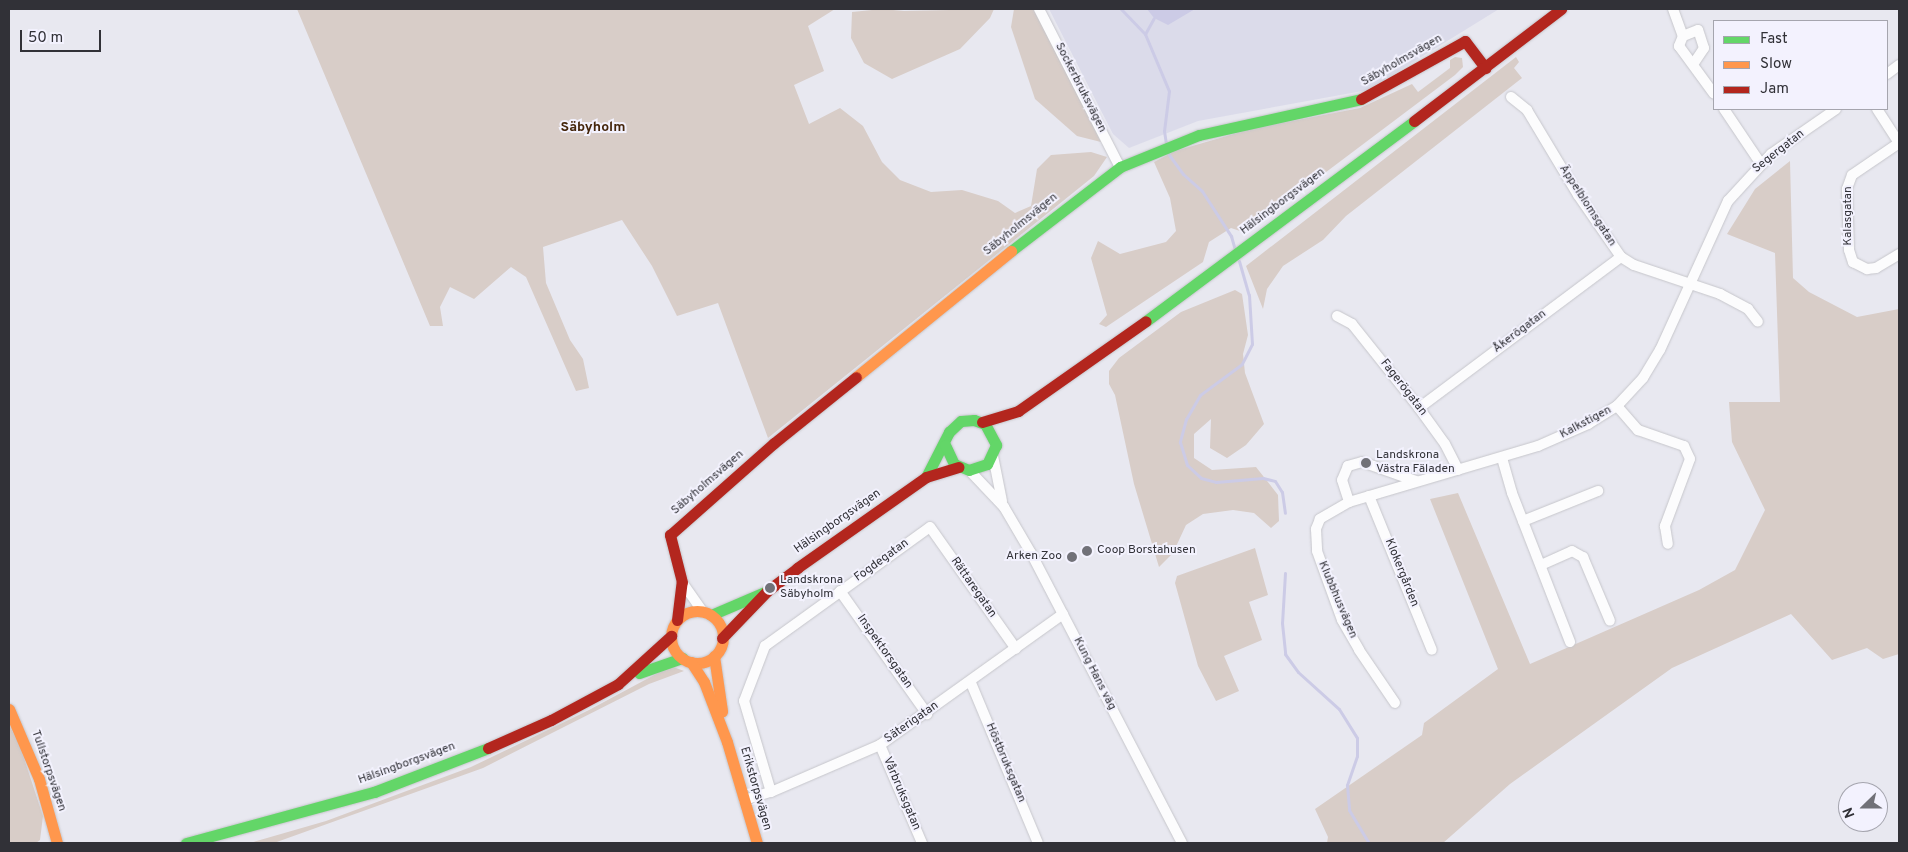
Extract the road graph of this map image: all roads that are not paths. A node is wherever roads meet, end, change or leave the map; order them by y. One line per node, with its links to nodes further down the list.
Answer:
1 (1040, 9): 16 (street, Sockerbruksvägen)
2 (1561, 9): 7 (main road, Hälsingborgsvägen)
3 (1673, 9): 4 (street)
4 (1683, 36): 5 (street); 5 (street)
5 (1694, 63): 9 (street)
6 (1899, 65): 8 (street)
7 (1485, 68): 16 (main road, Säbyholmsvägen); 24 (main road, Hälsingborgsvägen)
8 (1888, 73)
9 (1713, 92)
10 (1511, 97): 18 (street, Äppelblomsgatan)
11 (1725, 110): 15 (street)
12 (1835, 110): 15 (street, Segergatan)
13 (1878, 110): 14 (street, Kalasgatan)
14 (1899, 143): 17 (street, Kalasgatan)
15 (1761, 164): 19 (street, Segergatan)
16 (1120, 167): 42 (main road, Säbyholmsvägen)
17 (1899, 254)
18 (1621, 257): 19 (street, Äppelblomsgatan); 23 (street, Åkerögatan)
19 (1689, 283): 21 (street, Äppelblomsgatan); 22 (street, Kalkstigen)
20 (1337, 316): 23 (street, Fagerögatan)
21 (1758, 322)
22 (1617, 406): 29 (street, Kalkstigen); 40 (street)
23 (1419, 408): 31 (street, Fagerögatan)
24 (1018, 411): 25 (main road, Hälsingborgsvägen); 26 (main road, Hälsingborgsvägen)
25 (982, 422): 26 (main road); 27 (main road)
26 (1001, 434): 28 (main road)
27 (945, 445): 30 (main road); 32 (main road, Hälsingborgsvägen)
28 (993, 456): 30 (main road); 37 (street, Kung Hans väg)
29 (1502, 458): 31 (street, Kalkstigen); 38 (street)
30 (964, 468): 32 (main road, Hälsingborgsvägen); 37 (street, Kung Hans väg)
31 (1458, 470): 33 (street, Kalkstigen)
32 (926, 477): 43 (main road, Hälsingborgsvägen)
33 (1416, 481): 35 (street, Kalkstigen); 36 (street)
34 (1598, 491): 38 (street)
35 (1370, 496): 36 (street, Kalkstigen); 53 (street, Klokergården)
36 (1349, 502): 58 (street, Klubbhusvägen)
37 (1004, 507): 46 (street, Kung Hans väg)
38 (1523, 521): 41 (street)
39 (930, 527): 44 (street, Fogdegatan); 52 (street, Rättaregatan)
40 (1668, 544)
41 (1540, 565): 48 (street); 51 (street)
42 (682, 582): 45 (street, Säbyholmsvägen); 47 (main road, Säbyholmsvägen)
43 (767, 591): 45 (main road, Hälsingborgsvägen); 50 (main road, Hälsingborgsvägen)
44 (840, 591): 60 (street, Inspektorsgatan); 63 (street, Fogdegatan)
45 (707, 613): 47 (main road); 50 (main road)
46 (1063, 614): 52 (street, Säterigatan); 70 (street, Kung Hans väg)
47 (677, 620): 49 (main road)
48 (1610, 621)
49 (671, 636): 55 (main road); 56 (main road, Hälsingborgsvägen)
50 (722, 638): 54 (main road)
51 (1570, 642)
52 (1016, 649): 57 (street, Säterigatan)
53 (1432, 650)
54 (714, 656): 55 (main road); 61 (main road, Erikstorpsvägen)
55 (687, 660): 56 (main road, Hälsingborgsvägen); 61 (main road, Erikstorpsvägen)
56 (626, 679): 66 (main road, Hälsingborgsvägen)
57 (971, 683): 60 (street, Säterigatan); 69 (street, Höstbruksgatan)
58 (1395, 703)
59 (9, 709): 65 (main road, Tullstorpsvägen)
60 (927, 714): 62 (street, Säterigatan)
61 (727, 742): 64 (main road, Erikstorpsvägen)
62 (880, 745): 63 (street, Säterigatan); 68 (street, Vårbruksgatan)
63 (771, 792): 64 (street, Säterigatan)
64 (744, 800): 67 (main road, Erikstorpsvägen)
65 (57, 843)
66 (186, 843)
67 (757, 843)
68 (922, 843)
69 (1038, 843)
70 (1182, 843)

